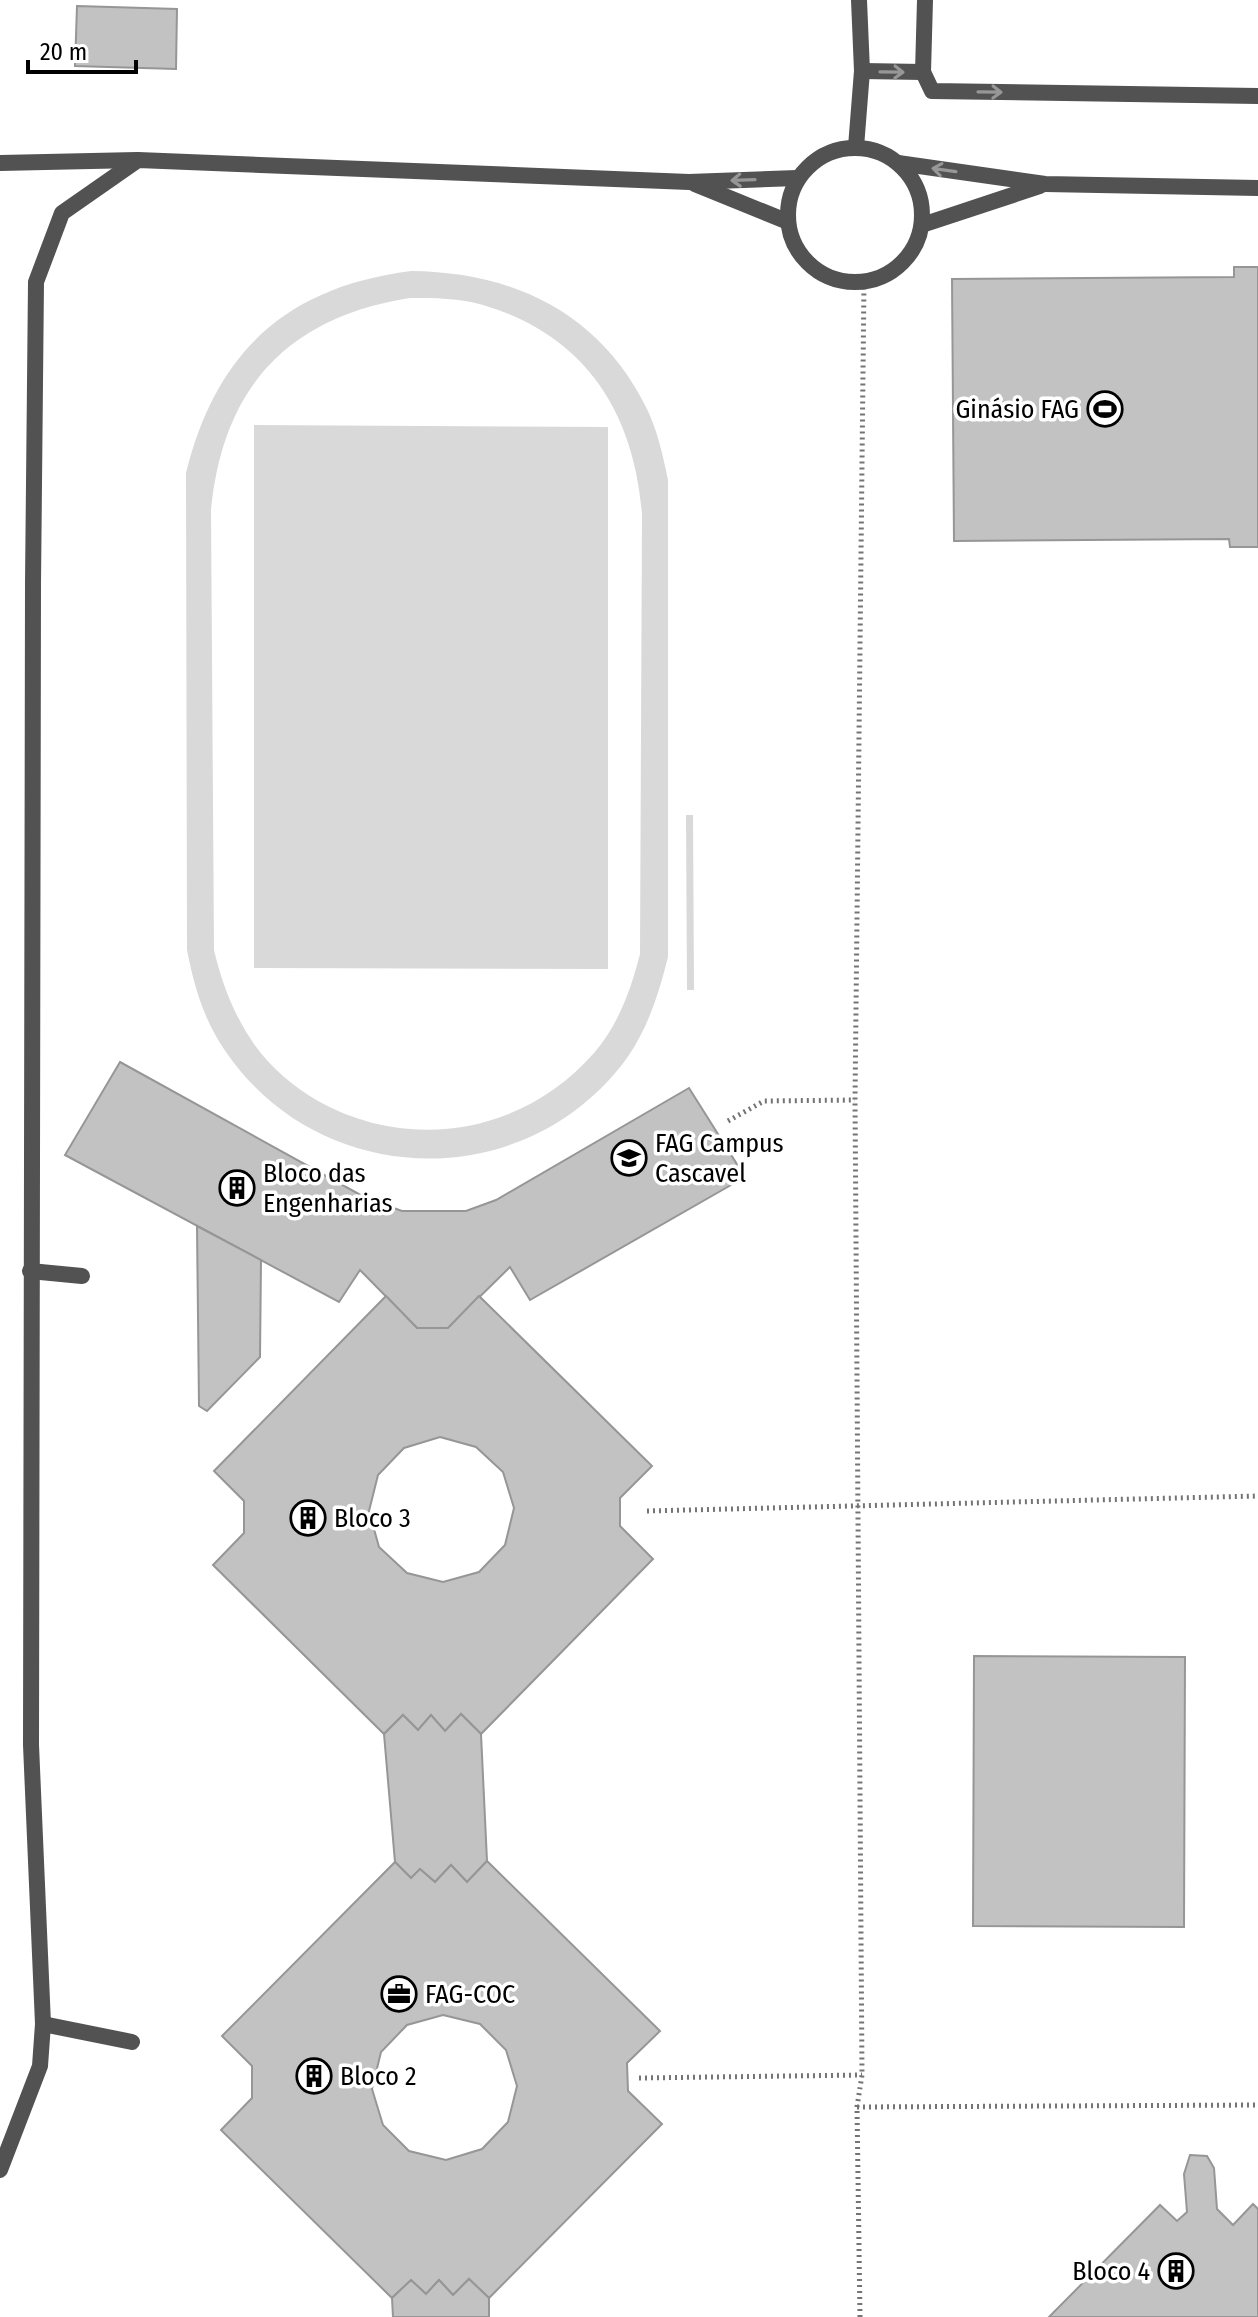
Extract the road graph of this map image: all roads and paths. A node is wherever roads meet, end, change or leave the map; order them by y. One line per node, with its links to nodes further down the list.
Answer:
1 (859, 0): 3 (lane)
2 (925, 0): 4 (lane)
3 (862, 71): 4 (lane, one-way to 4); 6 (lane)
4 (923, 72): 5 (lane, one-way to 5)
5 (1258, 96)
6 (856, 147): 9 (lane); 10 (lane)
7 (138, 160): 8 (lane); 11 (lane); 19 (lane)
8 (0, 163)
9 (898, 163): 12 (lane, one-way to 9); 15 (lane)
10 (797, 178): 11 (lane, one-way to 11); 14 (lane)
11 (689, 182): 14 (lane)
12 (1045, 184): 13 (lane); 15 (lane)
13 (1258, 188)
14 (786, 221): 16 (lane)
15 (922, 225): 16 (lane)
16 (864, 282): 17 (path)
17 (855, 1100): 18 (path); 22 (path)
18 (728, 1121)
19 (30, 1271): 20 (lane); 24 (lane)
20 (82, 1276)
21 (1258, 1496): 22 (path)
22 (856, 1506): 23 (path); 26 (path)
23 (647, 1511)
24 (43, 2024): 25 (lane); 30 (lane)
25 (132, 2042)
26 (862, 2075): 27 (path); 29 (path)
27 (639, 2078)
28 (1258, 2105): 29 (path)
29 (857, 2107): 31 (path)
30 (0, 2170)
31 (860, 2317)

